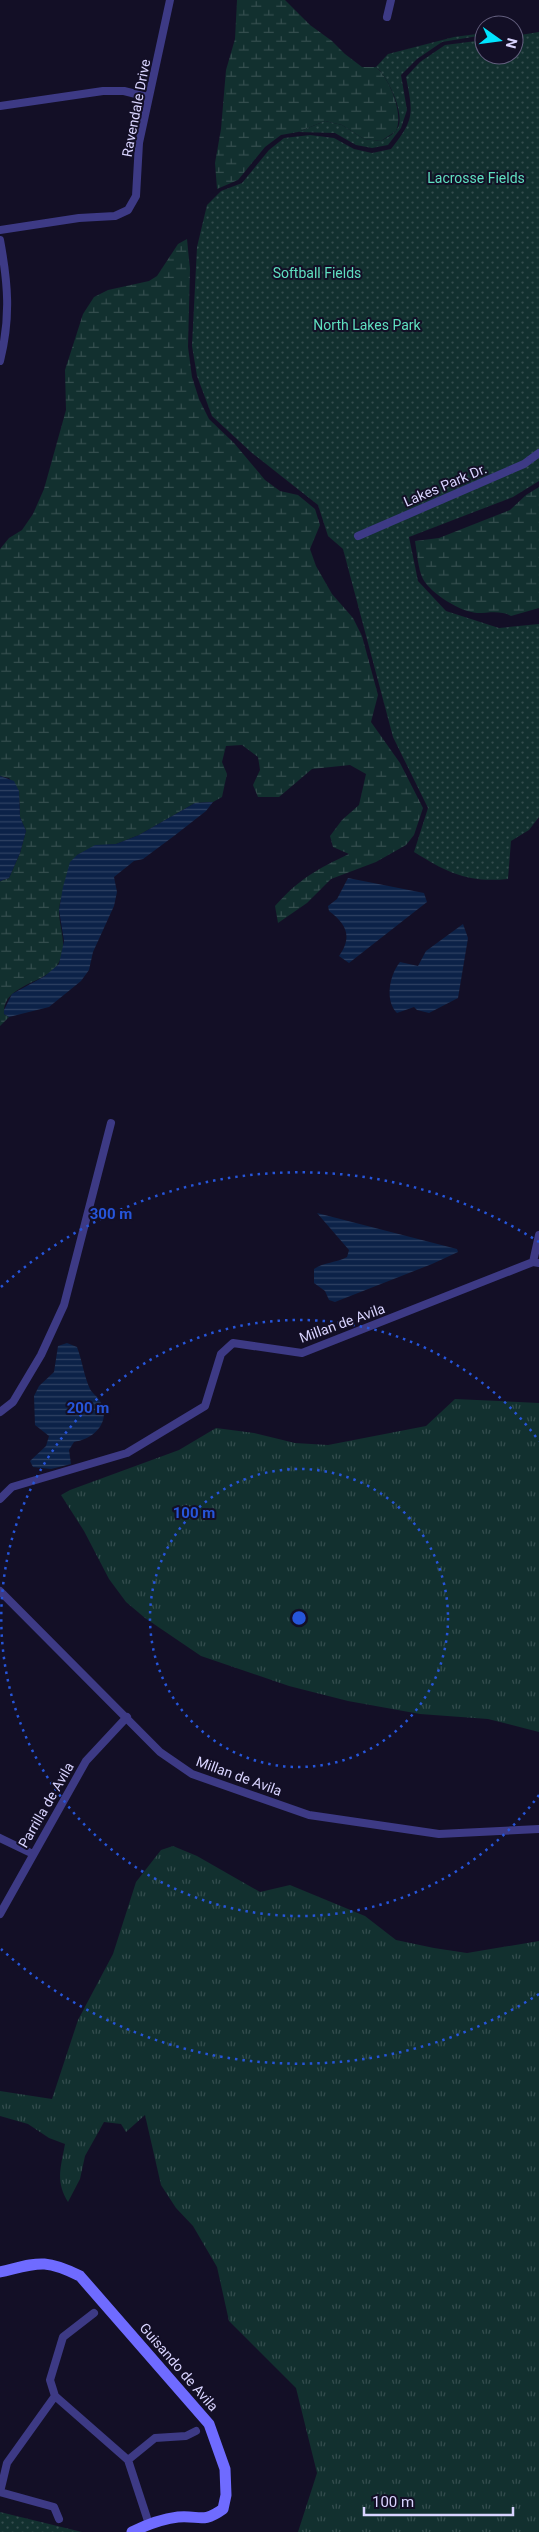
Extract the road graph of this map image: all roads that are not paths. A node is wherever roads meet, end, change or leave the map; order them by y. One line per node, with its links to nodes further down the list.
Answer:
1 (170, 0): 4 (street, Ravendale Drive)
2 (390, 0): 3 (street)
3 (387, 17)
4 (148, 97): 5 (street); 6 (street, Ravendale Drive)
5 (0, 106)
6 (0, 230)
7 (0, 240): 8 (street)
8 (0, 361)
9 (539, 452): 10 (street, Lakes Park Dr.)
10 (358, 536)
11 (111, 1124): 14 (street)
12 (539, 1235): 13 (street)
13 (536, 1262): 15 (street, Millan de Avila)
14 (0, 1412)
15 (0, 1499)
16 (0, 1592): 17 (street, Millan de Avila)
17 (127, 1717): 18 (street, Millan de Avila); 20 (street, Parrilla de Avila)
18 (539, 1829)
19 (0, 1838): 20 (street)
20 (33, 1854): 21 (street, Parrilla de Avila)
21 (0, 1914)
22 (0, 2272): 28 (street, Guisando de Avila)
23 (94, 2313): 24 (street)
24 (55, 2396): 26 (street); 27 (street)
25 (196, 2431): 26 (street)
26 (128, 2460): 28 (street)
27 (59, 2518)
28 (148, 2524): 29 (street, Guisando de Avila)
29 (132, 2532)

